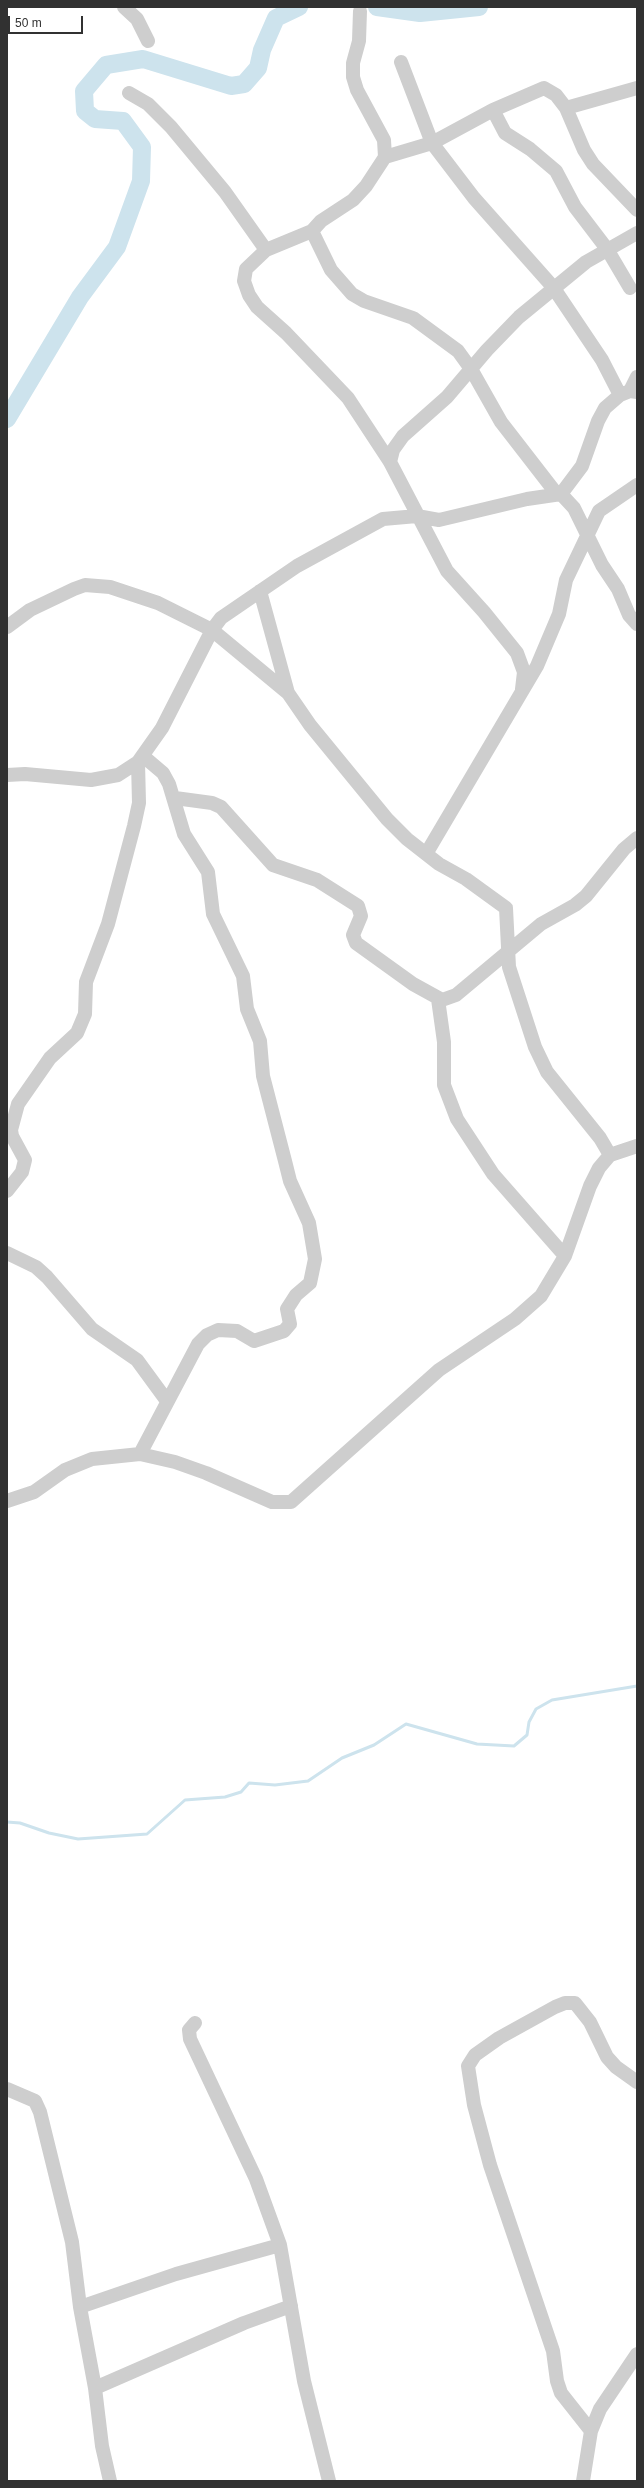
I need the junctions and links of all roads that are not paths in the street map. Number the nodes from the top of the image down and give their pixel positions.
1 (124, 7) edge
2 (360, 11) dead end
3 (148, 41) dead end
4 (401, 62) dead end
5 (637, 88) edge
6 (129, 92) dead end
7 (566, 108) junction
8 (493, 110) junction
9 (432, 143) junction
10 (385, 157) junction
11 (637, 210) edge
12 (312, 231) junction
13 (637, 233) edge
14 (607, 249) junction
15 (266, 250) junction
16 (553, 287) junction
17 (630, 288) dead end
18 (472, 369) junction
19 (637, 377) edge
20 (629, 393) edge
21 (390, 462) junction
22 (637, 485) edge
23 (558, 494) junction
24 (417, 516) junction
25 (588, 534) junction
26 (260, 591) junction
27 (637, 624) edge
28 (7, 627) edge
29 (212, 630) junction
30 (522, 688) junction
31 (288, 693) junction
32 (141, 759) junction
33 (7, 775) edge
34 (175, 798) junction
35 (637, 838) edge
36 (426, 854) junction
37 (507, 953) junction
38 (438, 999) junction
39 (637, 1146) edge
40 (610, 1155) junction
41 (7, 1191) edge
42 (7, 1253) edge
43 (565, 1256) junction
44 (167, 1401) junction
45 (140, 1454) junction
46 (7, 1501) edge
47 (195, 2023) dead end
48 (637, 2082) edge
49 (7, 2089) edge
50 (280, 2245) junction
51 (290, 2306) junction
52 (80, 2307) junction
53 (637, 2354) edge
54 (95, 2388) junction
55 (592, 2431) junction
56 (110, 2481) edge
57 (329, 2481) edge
58 (583, 2481) edge

1 - 3 street
2 - 10 street
4 - 9 street
5 - 7 street
6 - 15 street
7 - 8 street
7 - 11 street
8 - 9 street
8 - 14 street
9 - 10 street
9 - 16 street
10 - 12 street
12 - 15 street
12 - 18 street
13 - 14 street
14 - 16 street
14 - 17 street
15 - 21 street
16 - 18 street
16 - 20 street
18 - 21 street
18 - 23 street
19 - 20 street
20 - 23 street
21 - 24 street
22 - 25 street
23 - 24 street
23 - 25 street
24 - 26 street
24 - 30 street
25 - 27 street
25 - 30 street
26 - 29 street
26 - 31 street
28 - 29 street
29 - 31 street
29 - 32 street
30 - 36 street
31 - 36 street
32 - 33 street
32 - 34 street
32 - 41 street
34 - 38 street
34 - 44 street
35 - 37 street
36 - 37 street
37 - 38 street
37 - 40 street
38 - 43 street
39 - 40 street
40 - 43 street
42 - 44 street
43 - 45 street
44 - 45 street
45 - 46 street
47 - 50 street
48 - 55 street
49 - 52 street
50 - 51 street
50 - 52 street
51 - 54 street
51 - 57 street
52 - 54 street
53 - 55 street
54 - 56 street
55 - 58 street

